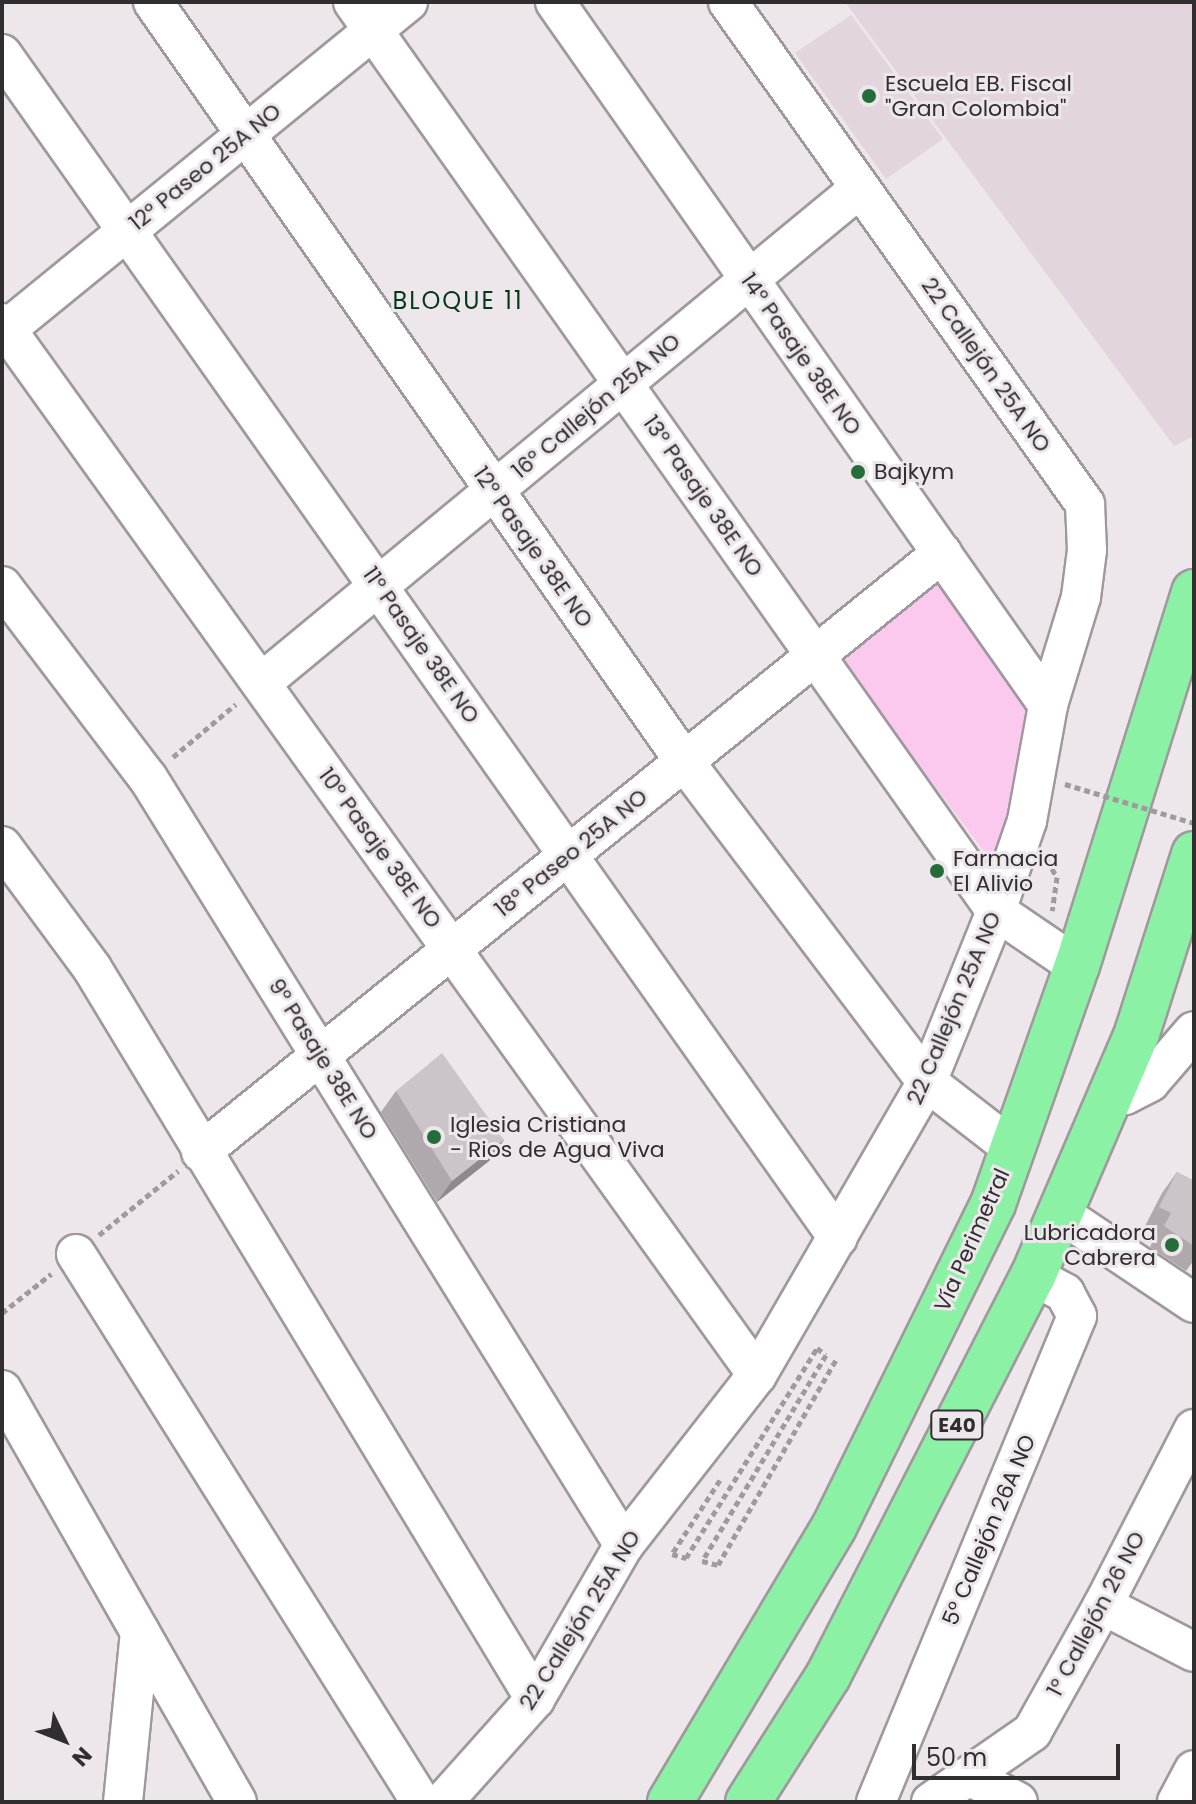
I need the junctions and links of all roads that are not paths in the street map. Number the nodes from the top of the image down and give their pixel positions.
1 (153, 2) edge
2 (408, 2) edge
3 (555, 2) edge
4 (728, 2) edge
5 (363, 16) edge
6 (2, 54) edge
7 (245, 134) junction
8 (860, 188) junction
9 (127, 231) junction
10 (750, 280) junction
11 (4, 328) edge
12 (623, 384) junction
13 (494, 491) junction
14 (942, 553) junction
15 (2, 586) edge
16 (379, 586) junction
17 (1194, 592) edge
18 (815, 655) junction
19 (261, 683) junction
20 (1048, 705) junction
21 (684, 761) junction
22 (2, 846) edge
23 (569, 854) junction
24 (1194, 854) edge
25 (996, 911) junction
26 (452, 949) junction
27 (1077, 966) junction
28 (1193, 1034) edge
29 (321, 1056) junction
30 (927, 1082) junction
31 (1110, 1098) junction
32 (1012, 1148) junction
33 (201, 1152) junction
34 (1060, 1213) junction
35 (838, 1238) junction
36 (76, 1254) dead end
37 (1033, 1276) junction
38 (1194, 1303) edge
39 (757, 1375) junction
40 (2, 1390) edge
41 (1194, 1429) edge
42 (624, 1545) junction
43 (1103, 1605) junction
44 (140, 1632) junction
45 (1194, 1652) edge
46 (535, 1699) junction
47 (1194, 1770) edge
48 (971, 1777) junction
49 (123, 1802) edge
50 (237, 1802) edge
51 (421, 1802) edge
52 (443, 1802) edge
53 (670, 1802) edge
54 (748, 1802) edge
55 (876, 1802) edge
56 (931, 1802) edge
57 (1018, 1802) edge
58 (1177, 1802) edge

1 - 7 street, 12° Pasaje 38E NO
2 - 5 street, 12° Paseo 25A NO
3 - 10 street, 14° Pasaje 38E NO
4 - 8 street, 22 Callejón 25A NO
5 - 7 street, 12° Paseo 25A NO
5 - 12 street, 13° Pasaje 38E NO
6 - 9 street, 11° Pasaje 38E NO
7 - 9 street, 12° Paseo 25A NO
7 - 13 street, 12° Pasaje 38E NO
8 - 10 street, 16° Callejón 25A NO
8 - 20 street, 22 Callejón 25A NO
9 - 11 street, 12° Paseo 25A NO
9 - 16 street, 11° Pasaje 38E NO
10 - 12 street, 16° Callejón 25A NO
10 - 14 street, 14° Pasaje 38E NO
11 - 19 street, 10° Pasaje 38E NO
12 - 13 street, 16° Callejón 25A NO
12 - 18 street, 13° Pasaje 38E NO
13 - 16 street, 16° Callejón 25A NO
13 - 21 street, 12° Pasaje 38E NO
14 - 18 street, 18° Paseo 25A NO
14 - 20 street, 14° Pasaje 38E NO
15 - 29 street, 9° Pasaje 38E NO
16 - 19 street, 16° Callejón 25A NO
16 - 23 street, 11° Pasaje 38E NO
17 - 27 highway, Vía Perimetral
18 - 21 street, 18° Paseo 25A NO
18 - 25 street, 13° Pasaje 38E NO
19 - 26 street, 10° Pasaje 38E NO
20 - 25 street, 22 Callejón 25A NO
21 - 23 street, 18° Paseo 25A NO
21 - 30 street, 12° Pasaje 38E NO
22 - 33 street
23 - 26 street, 18° Paseo 25A NO
23 - 35 street, 11° Pasaje 38E NO
24 - 31 highway, E40
25 - 27 street, 13° Pasaje 38E NO
25 - 30 street, 22 Callejón 25A NO
26 - 29 street, 18° Paseo 25A NO
26 - 39 street, 10° Pasaje 38E NO
27 - 32 highway, Vía Perimetral
28 - 31 street
29 - 33 street, 18° Paseo 25A NO
29 - 42 street, 9° Pasaje 38E NO
30 - 32 street, 12° Pasaje 38E NO
30 - 35 street, 22 Callejón 25A NO
31 - 34 highway, E40
32 - 53 highway, Vía Perimetral
33 - 46 street
34 - 37 highway, E40
34 - 38 street
35 - 39 street, 22 Callejón 25A NO
36 - 51 street
37 - 54 highway, E40
37 - 55 street, 5° Callejón 26A NO
39 - 42 street, 22 Callejón 25A NO
40 - 44 street
41 - 43 street, 1° Callejón 26 NO
42 - 46 street, 22 Callejón 25A NO
43 - 45 street
43 - 48 street, 1° Callejón 26 NO
44 - 49 street
44 - 50 street
46 - 52 street, 22 Callejón 25A NO
47 - 58 street
48 - 56 street, 1° Callejón 26 NO
48 - 57 street

